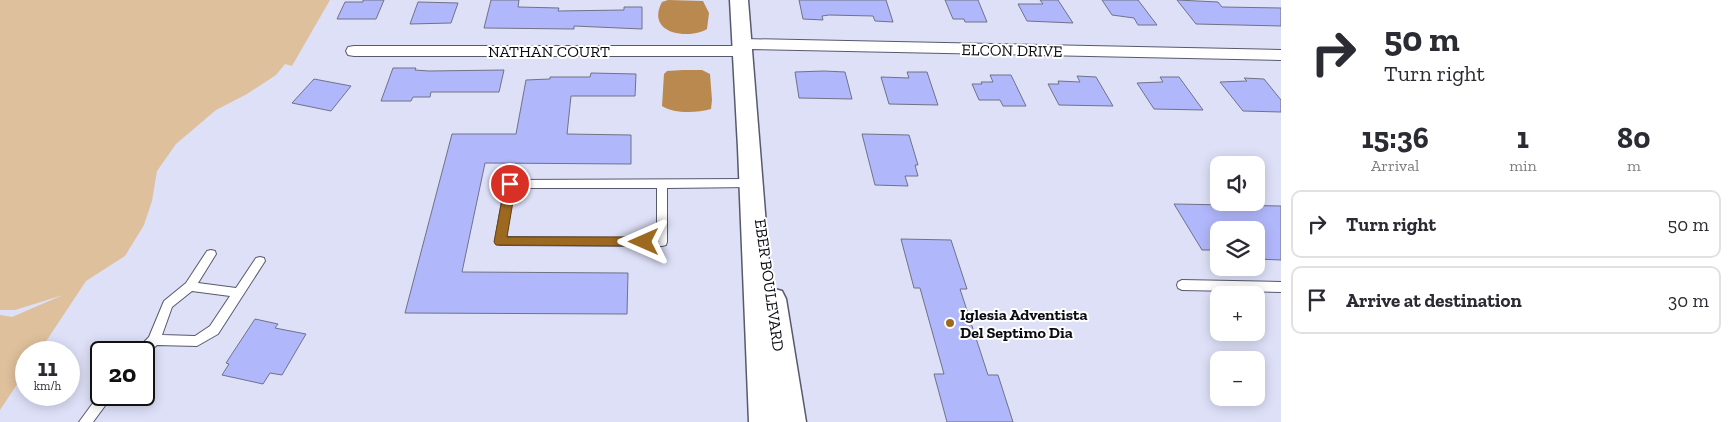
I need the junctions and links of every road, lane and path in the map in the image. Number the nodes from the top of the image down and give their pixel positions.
1 (739, 0) edge
2 (744, 48) junction
3 (354, 50) dead end
4 (1281, 55) edge
5 (750, 148) junction
6 (752, 183) junction
7 (662, 184) junction
8 (211, 254) dead end
9 (260, 261) dead end
10 (1182, 285) dead end
11 (190, 286) junction
12 (1281, 287) edge
13 (238, 293) junction
14 (154, 340) joint
15 (98, 406) edge
16 (86, 422) edge
17 (765, 422) edge
18 (790, 422) edge

1 - 2 street, EBER BOULEVARD
2 - 3 street, NATHAN COURT
2 - 4 street, ELCON DRIVE
2 - 5 street, EBER BOULEVARD
5 - 6 street, EBER BOULEVARD
5 - 18 street, EBER BOULEVARD
6 - 7 lane
6 - 17 street, EBER BOULEVARD
7 - 7 lane
8 - 11 lane
9 - 13 lane
10 - 12 lane
11 - 13 lane
11 - 14 lane
13 - 14 lane
15 - 16 lane

